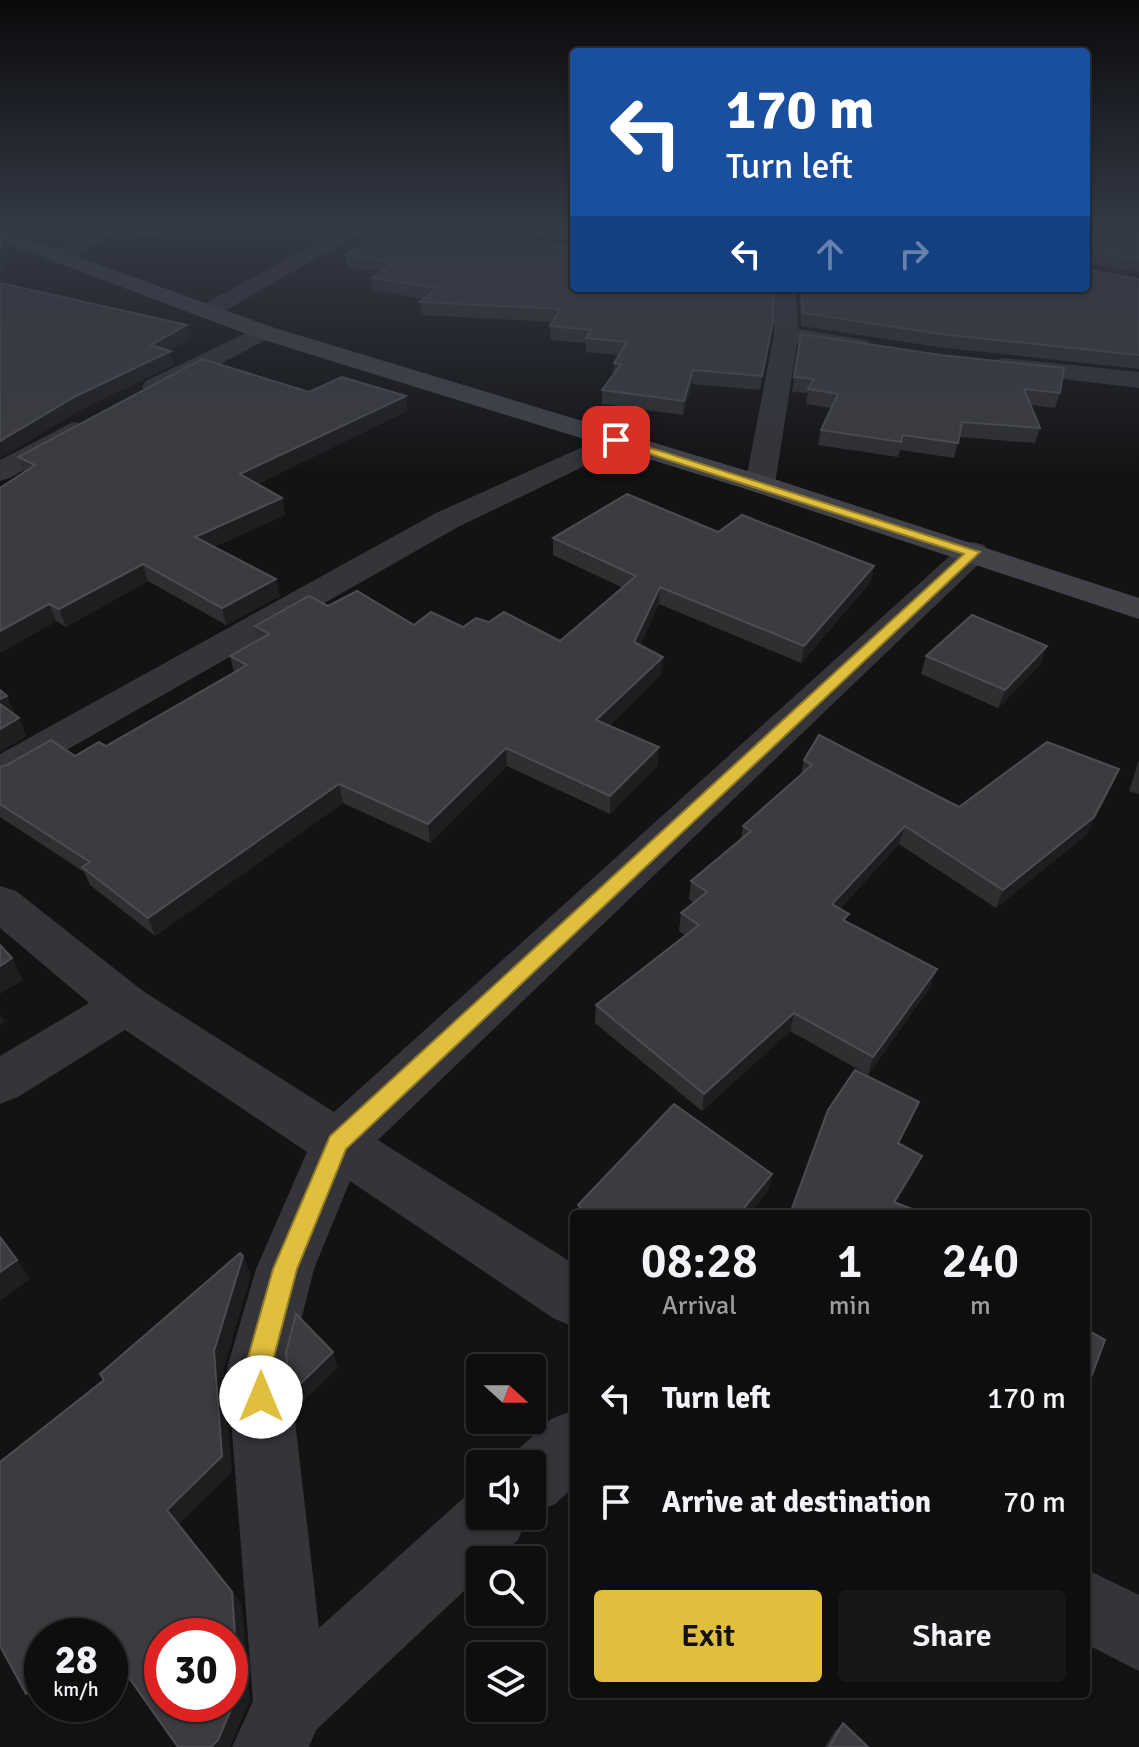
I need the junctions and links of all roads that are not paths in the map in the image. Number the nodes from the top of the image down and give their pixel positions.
1 (208, 311) edge
2 (785, 311) edge
3 (263, 332) junction
4 (786, 335) junction
5 (877, 349) edge
6 (983, 363) edge
7 (1139, 380) edge
8 (135, 397) edge
9 (92, 419) edge
10 (616, 440) junction
11 (0, 472) edge
12 (760, 484) junction
13 (973, 552) junction
14 (1139, 609) edge
15 (0, 771) edge
16 (0, 903) edge
17 (126, 1005) junction
18 (0, 1082) edge
19 (338, 1143) junction
20 (570, 1295) edge
21 (570, 1446) edge
22 (546, 1468) edge
23 (480, 1530) edge
24 (1090, 1606) edge
25 (1139, 1635) edge
26 (280, 1726) edge

1 - 3 street
2 - 4 street
3 - 8 street
3 - 10 street
4 - 5 street
4 - 12 street
6 - 7 street
9 - 11 street
10 - 12 street
10 - 15 street
12 - 13 street
13 - 14 street
13 - 19 street
16 - 17 street
17 - 18 street
17 - 19 street
19 - 20 street
19 - 26 street
21 - 22 street
23 - 26 street
24 - 25 street

